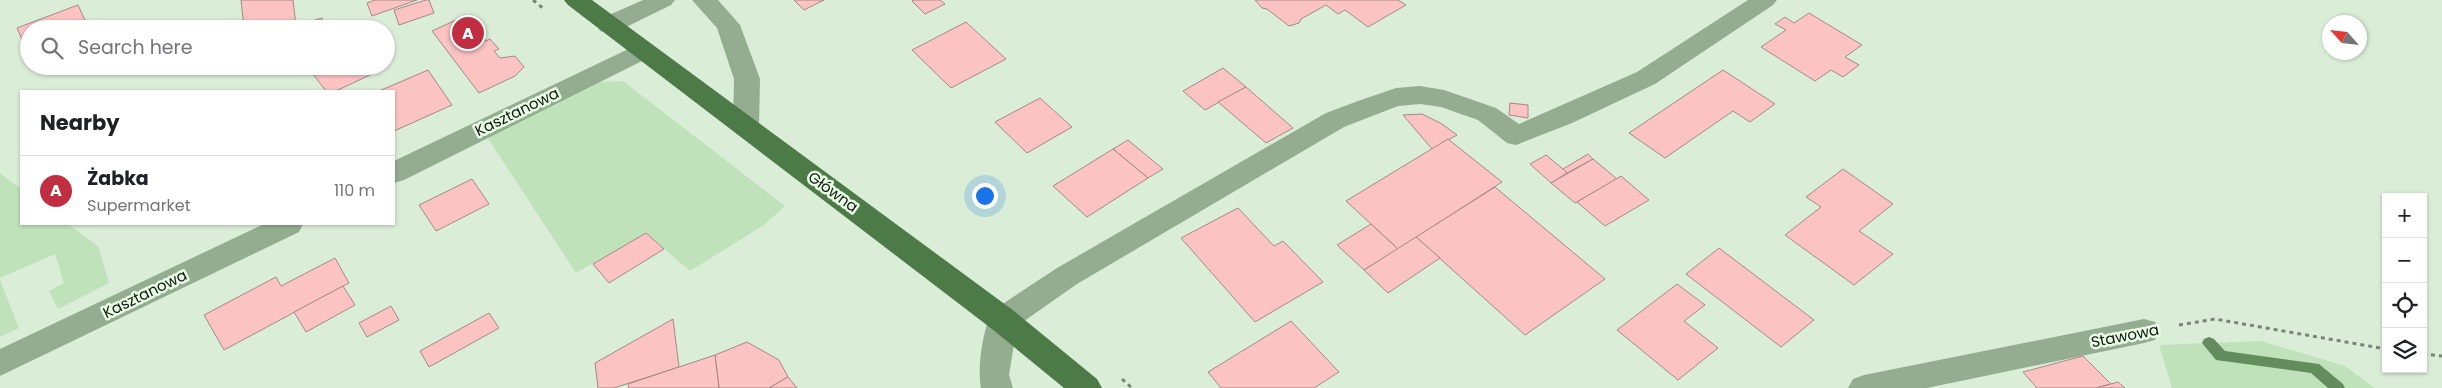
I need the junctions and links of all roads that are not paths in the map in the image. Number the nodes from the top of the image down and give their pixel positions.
1 (576, 0) edge
2 (662, 0) edge
3 (704, 0) edge
4 (1766, 0) edge
5 (609, 25) junction
6 (641, 50) junction
7 (746, 127) junction
8 (395, 173) edge
9 (287, 225) edge
10 (1003, 320) junction
11 (2144, 331) road end
12 (0, 363) edge
13 (997, 388) edge
14 (1086, 388) edge
15 (1864, 388) edge

1 - 5 main road, Główna
2 - 5 street
3 - 7 street
4 - 10 street
5 - 6 main road, Główna
6 - 7 main road, Główna
6 - 8 street, Kasztanowa
7 - 10 main road, Główna
9 - 12 street, Kasztanowa
10 - 13 street
10 - 14 main road, Główna
11 - 15 street, Stawowa

